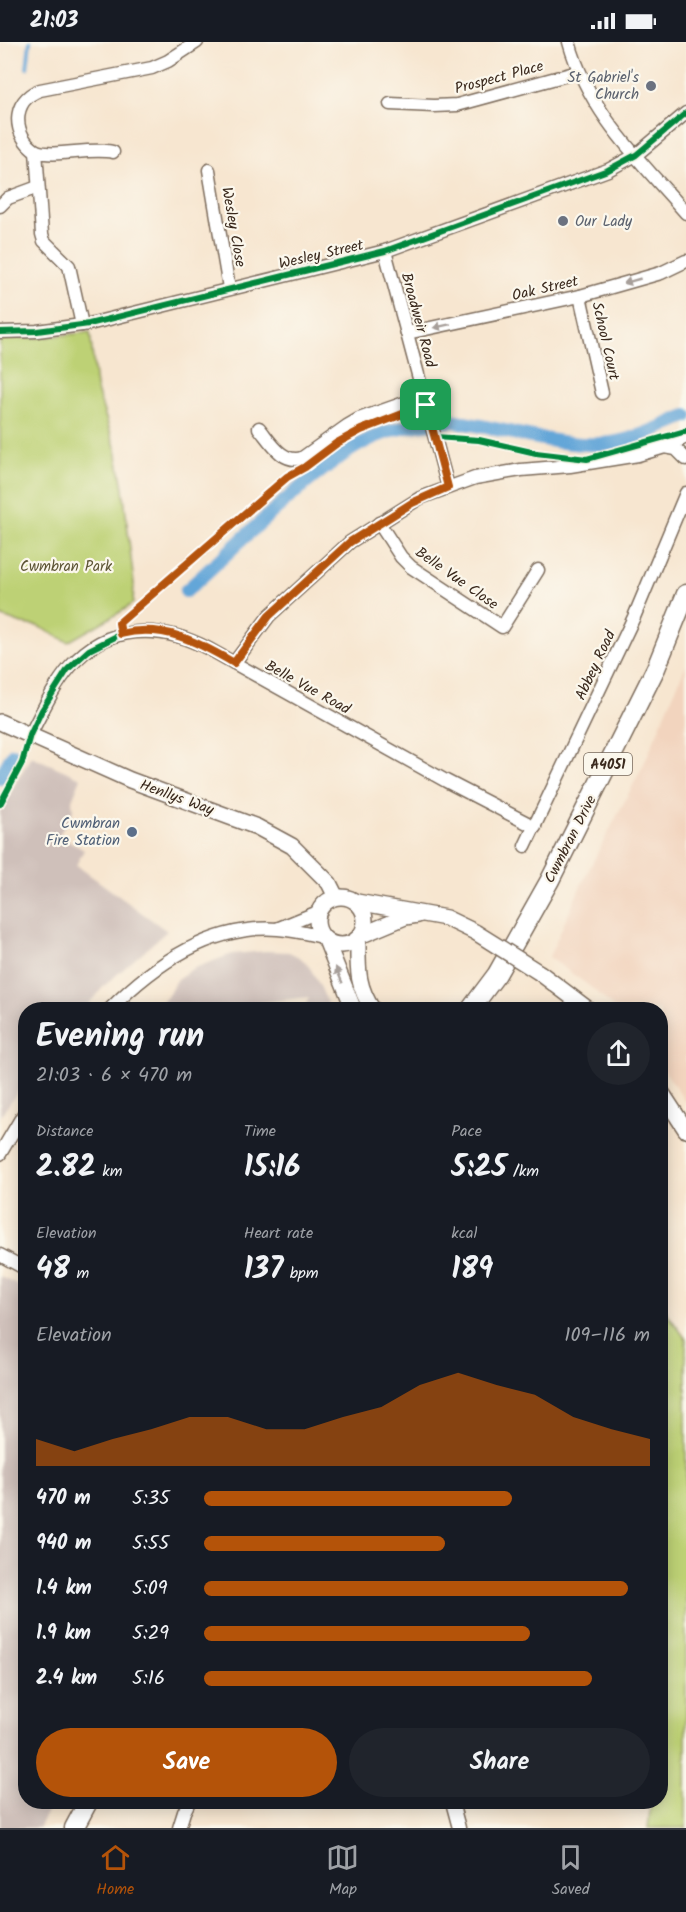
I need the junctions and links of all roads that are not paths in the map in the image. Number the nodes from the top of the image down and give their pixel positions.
1 (197, 42) edge
2 (569, 42) edge
3 (578, 72) junction
4 (390, 104) dead end
5 (686, 113) edge
6 (36, 151) junction
7 (113, 152) dead end
8 (636, 155) junction
9 (209, 170) dead end
10 (38, 187) junction
11 (0, 206) edge
12 (686, 213) edge
13 (385, 251) junction
14 (686, 261) edge
15 (229, 288) junction
16 (580, 296) junction
17 (82, 325) junction
18 (0, 332) edge
19 (407, 333) junction
20 (602, 393) dead end
21 (424, 396) junction
22 (259, 428) dead end
23 (686, 437) edge
24 (665, 447) junction
25 (686, 459) edge
26 (448, 487) junction
27 (686, 493) edge
28 (379, 523) junction
29 (538, 570) dead end
30 (686, 594) edge
31 (234, 663) junction
32 (0, 722) edge
33 (30, 735) junction
34 (535, 826) junction
35 (525, 846) dead end
36 (336, 897) junction
37 (357, 902) junction
38 (318, 912) junction
39 (424, 914) junction
40 (278, 929) junction
41 (360, 937) junction
42 (325, 939) junction
43 (117, 1002) edge
44 (351, 1002) edge
45 (368, 1002) edge
46 (476, 1002) edge
47 (579, 1002) edge
48 (668, 1103) edge
49 (18, 1124) edge
50 (686, 1131) edge
51 (0, 1154) edge
52 (0, 1255) edge
53 (18, 1265) edge
54 (84, 1809) edge
55 (186, 1809) edge
56 (454, 1809) edge
57 (74, 1828) edge
58 (179, 1828) edge
59 (459, 1828) edge

1 - 6 street
2 - 3 street
3 - 4 street, Prospect Place
3 - 8 street
5 - 8 street, Wesley Street
6 - 7 street
6 - 10 street
8 - 12 street
8 - 13 street, Wesley Street
9 - 15 street, Wesley Close
10 - 11 street
10 - 17 street
13 - 15 street, Wesley Street
13 - 19 street, Broadweir Road
14 -> 16 street, Oak Street
15 - 17 street, Wesley Street
16 -> 19 street, Oak Street
16 - 20 street, School Court
17 - 18 street, Wesley Street
19 - 21 street, Broadweir Road
21 - 22 street
21 - 26 street, Broadweir Road
23 - 24 street
24 - 25 street
24 - 26 street
26 - 28 street
27 - 34 street, Abbey Road
28 - 29 street, Belle Vue Close
28 - 31 street
30 - 46 main road, Cwmbran Drive / A4051
31 - 33 street, Belle Vue Road
31 - 34 street, Belle Vue Road
32 - 33 street, Henllys Way
33 - 36 street, Henllys Way
34 - 35 street, Abbey Road
36 - 37 street
36 - 38 street
37 - 39 street
37 - 41 street
38 - 40 street
38 - 42 street
39 - 41 street
39 - 47 street, bridge
40 - 42 street
40 - 43 street
41 - 42 street
41 - 45 street
44 -> 42 street
48 - 50 street
49 - 51 street
52 - 53 street
54 - 57 main road
55 - 58 street
56 - 59 street

